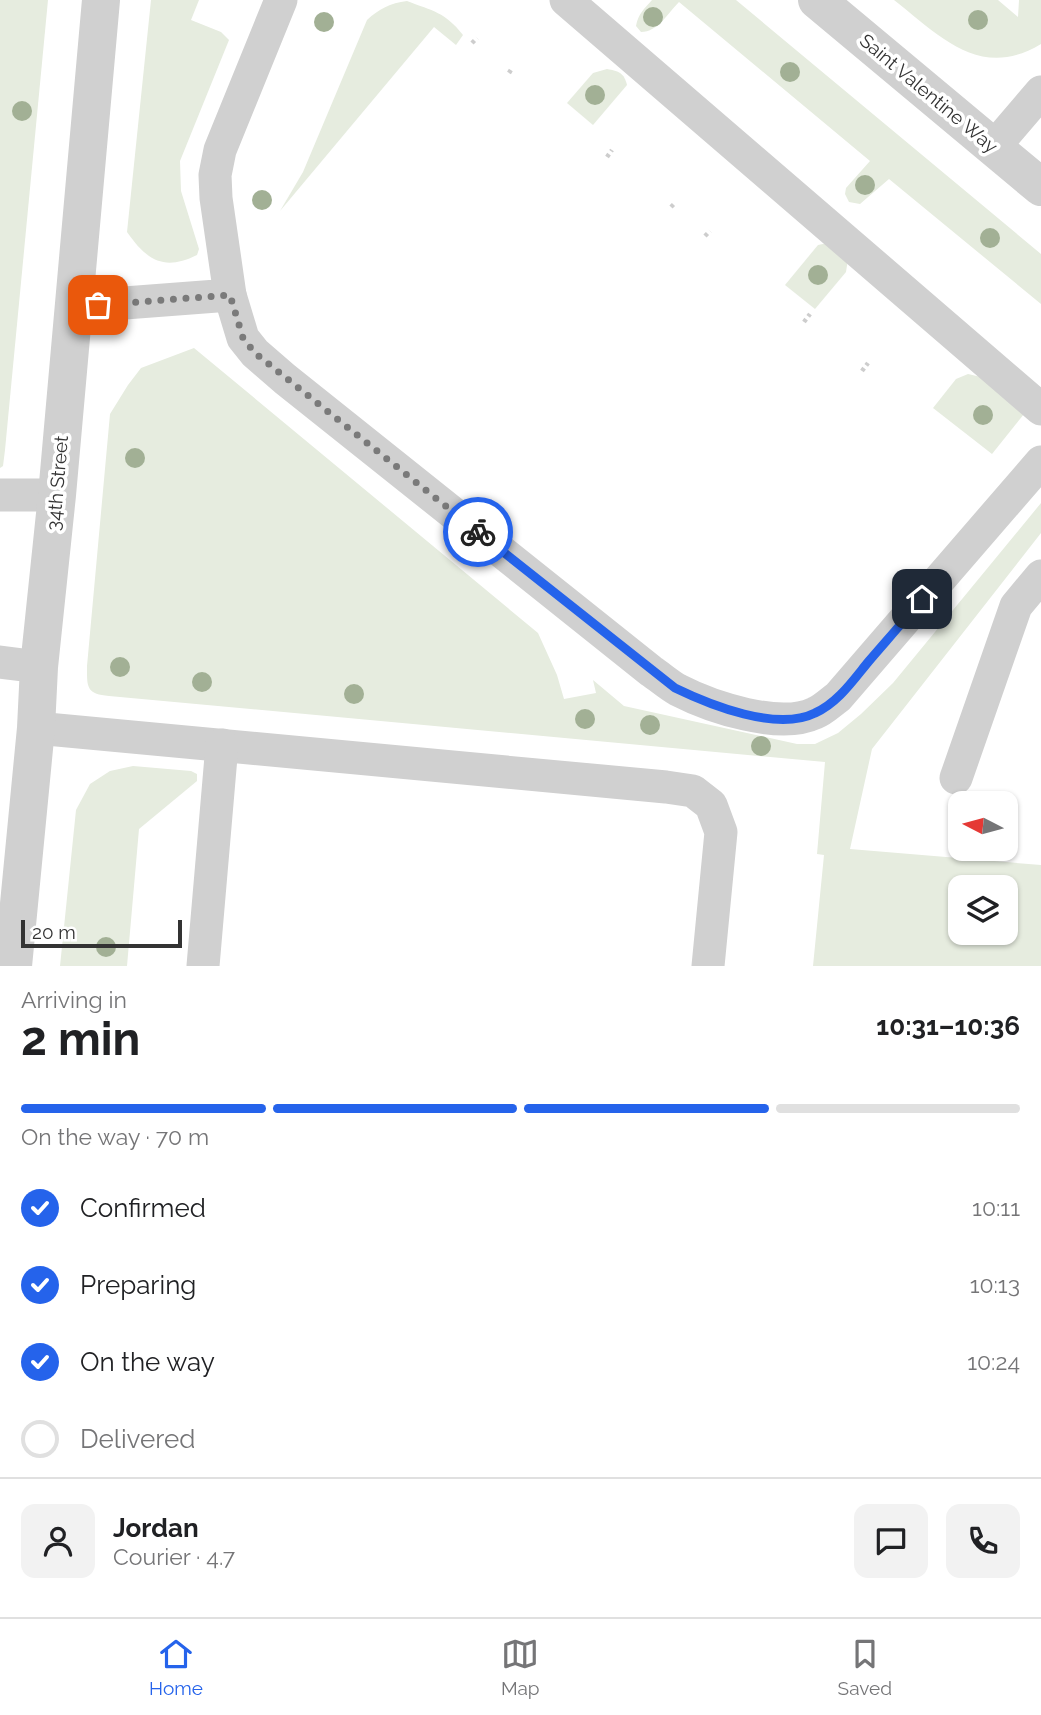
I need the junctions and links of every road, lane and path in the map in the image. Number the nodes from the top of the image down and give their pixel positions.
1 (101, 0) edge
2 (281, 0) edge
3 (566, 0) edge
4 (817, 0) edge
5 (1041, 92) edge
6 (994, 147) junction
7 (611, 150) dead end
8 (607, 157) dead end
9 (1041, 187) edge
10 (710, 231) dead end
11 (705, 236) dead end
12 (230, 295) junction
13 (72, 307) junction
14 (810, 314) dead end
15 (804, 322) dead end
16 (868, 363) dead end
17 (862, 372) dead end
18 (1041, 408) edge
19 (1041, 462) edge
20 (0, 495) edge
21 (57, 495) junction
22 (1041, 576) edge
23 (0, 662) edge
24 (38, 667) junction
25 (36, 729) junction
26 (222, 745) junction
27 (956, 778) dead end
28 (13, 966) edge
29 (203, 966) edge
30 (708, 966) edge

1 - 13 street, 34th Street
2 - 12 lane
3 - 18 lane
4 - 6 street, Saint Valentine Way
5 - 6 lane
6 - 9 street, Saint Valentine Way
7 - 8 path
10 - 11 path
12 - 13 lane
12 - 19 lane
13 - 21 street, 34th Street
14 - 15 path
16 - 17 path
20 - 21 lane
21 - 24 street, 34th Street
22 - 27 lane
23 - 24 lane
24 - 25 street, 34th Street
25 - 26 lane
25 - 28 street, 34th Street
26 - 29 lane
26 - 30 lane

